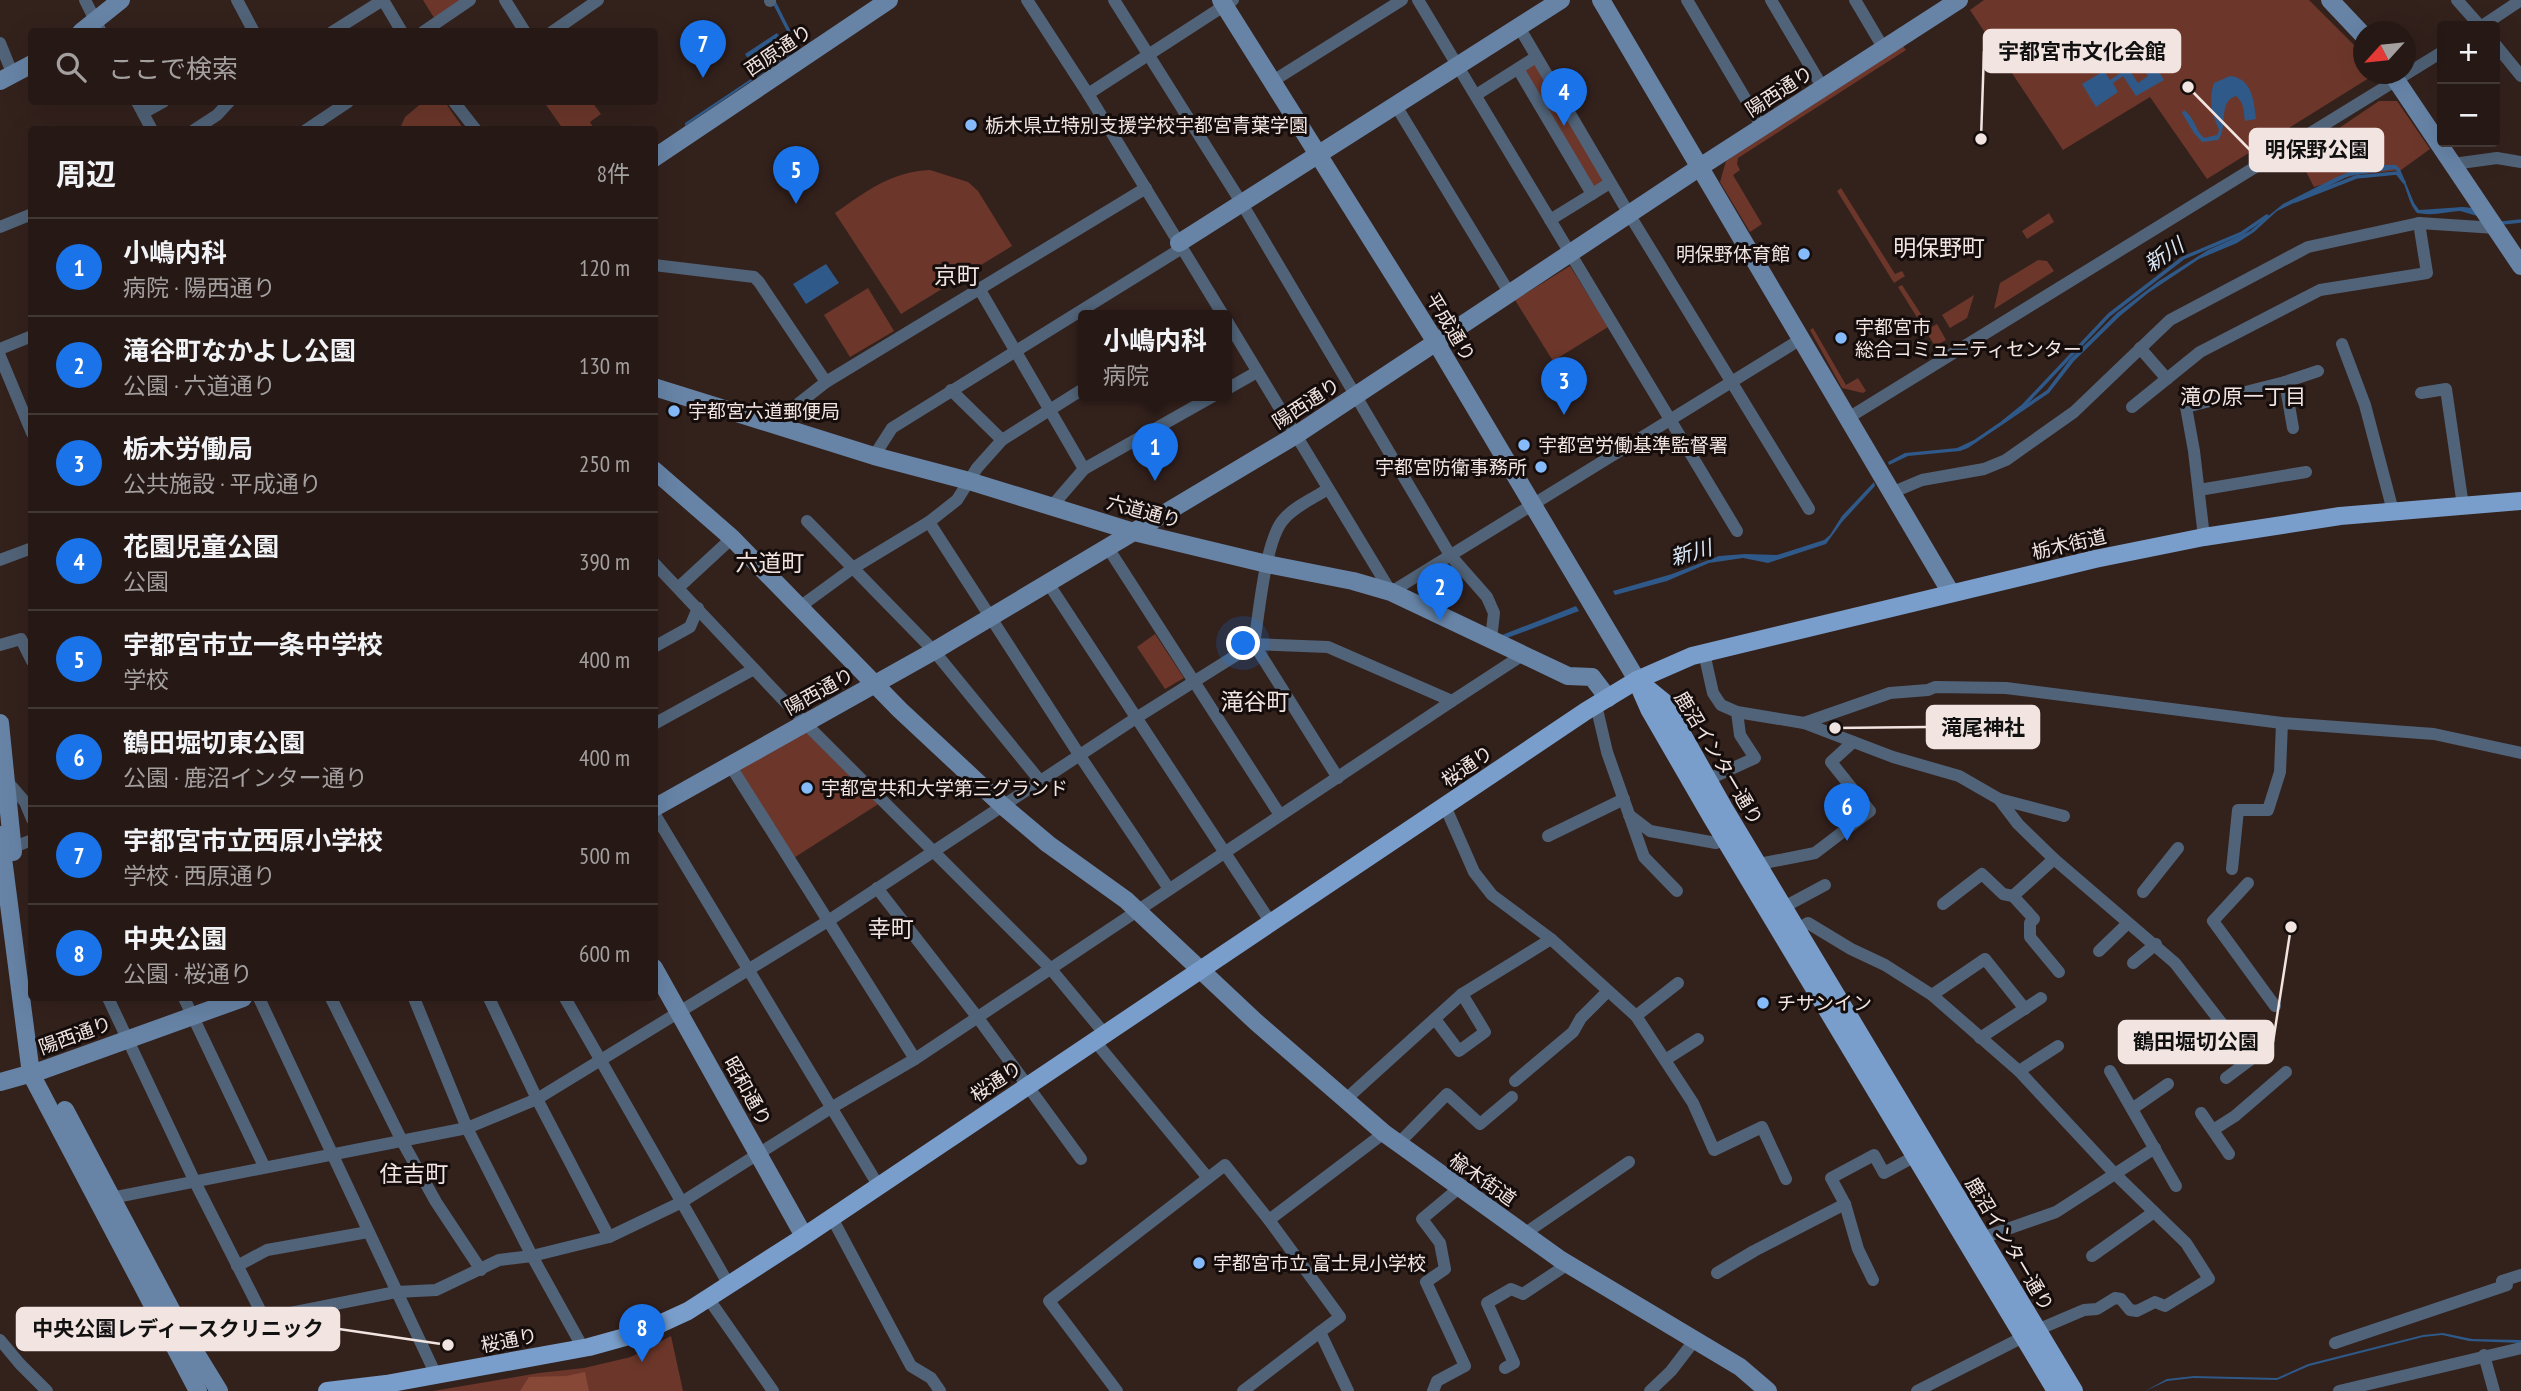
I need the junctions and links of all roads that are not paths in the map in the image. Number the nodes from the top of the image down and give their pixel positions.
1 (85, 0) edge
2 (121, 0) edge
3 (237, 0) edge
4 (383, 0) edge
5 (470, 0) edge
6 (505, 0) edge
7 (598, 0) edge
8 (889, 0) edge
9 (1027, 0) edge
10 (1114, 0) edge
11 (1402, 0) edge
12 (1418, 0) edge
13 (1561, 0) edge
14 (1601, 0) edge
15 (1687, 0) edge
16 (1771, 0) edge
17 (1855, 0) edge
18 (1959, 0) edge
19 (2330, 0) edge
20 (2457, 0) edge
21 (2521, 0) edge
22 (1226, 2) edge
23 (1938, 6) edge
24 (2476, 21) edge
25 (2489, 21) edge
26 (2353, 24) edge
27 (1519, 27) junction
28 (93, 28) edge
29 (252, 28) edge
30 (338, 28) edge
31 (400, 28) edge
32 (429, 28) edge
33 (522, 28) edge
34 (558, 28) edge
35 (0, 43) edge
36 (1884, 50) junction
37 (2500, 50) edge
38 (1149, 55) junction
39 (2437, 55) edge
40 (1536, 57) junction
41 (1458, 65) junction
42 (28, 66) edge
43 (2416, 66) edge
44 (1518, 69) junction
45 (2521, 76) edge
46 (6, 78) edge
47 (1273, 82) junction
48 (2384, 84) edge
49 (2400, 84) edge
50 (1823, 88) junction
51 (1088, 94) junction
52 (1476, 95) junction
53 (1395, 104) junction
54 (226, 105) edge
55 (344, 105) edge
56 (457, 105) edge
57 (140, 107) edge
58 (150, 126) edge
59 (200, 126) edge
60 (312, 126) edge
61 (473, 126) edge
62 (1762, 127) junction
63 (1319, 153) junction
64 (658, 155) edge
65 (2521, 162) edge
66 (2453, 164) junction
67 (1700, 167) junction
68 (1610, 183) junction
69 (1146, 188) junction
70 (1592, 194) junction
71 (1241, 202) junction
72 (1629, 214) junction
73 (28, 216) edge
74 (1550, 220) junction
75 (2420, 223) junction
76 (0, 226) edge
77 (2496, 228) junction
78 (1181, 245) junction
79 (1570, 253) junction
80 (2520, 262) edge
81 (658, 265) edge
82 (980, 290) junction
83 (1510, 294) junction
84 (1079, 310) edge
85 (1217, 310) edge
86 (1078, 311) edge
87 (1232, 333) edge
88 (28, 338) edge
89 (1801, 339) junction
90 (1437, 344) junction
91 (2342, 344) dead end
92 (2140, 348) junction
93 (0, 349) edge
94 (1015, 351) junction
95 (0, 356) edge
96 (2318, 371) dead end
97 (1257, 372) junction
98 (2167, 379) junction
99 (826, 382) junction
100 (2285, 382) junction
101 (1732, 383) junction
102 (1232, 386) edge
103 (658, 388) edge
104 (951, 390) junction
105 (1078, 392) edge
106 (2421, 393) dead end
107 (1356, 396) junction
108 (1204, 401) edge
109 (2132, 407) dead end
110 (1048, 410) junction
111 (1848, 418) junction
112 (1671, 419) junction
113 (28, 423) edge
114 (779, 425) junction
115 (2293, 428) dead end
116 (1296, 435) junction
117 (1002, 440) junction
118 (874, 456) junction
119 (1084, 469) junction
120 (2306, 472) dead end
121 (658, 473) edge
122 (969, 481) junction
123 (1328, 489) junction
124 (2199, 490) junction
125 (1891, 493) junction
126 (2521, 501) edge
127 (1533, 504) junction
128 (1052, 506) junction
129 (2463, 506) junction
130 (1809, 509) dead end
131 (2393, 511) junction
132 (807, 521) dead end
133 (929, 522) junction
134 (1737, 531) dead end
135 (1134, 532) junction
136 (2204, 537) junction
137 (732, 538) junction
138 (1108, 548) junction
139 (28, 550) edge
140 (1450, 555) junction
141 (0, 560) edge
142 (1267, 564) junction
143 (853, 568) junction
144 (658, 571) edge
145 (1048, 583) junction
146 (679, 587) junction
147 (1391, 592) junction
148 (1951, 593) junction
149 (801, 606) junction
150 (698, 608) junction
151 (991, 617) junction
152 (1494, 642) junction
153 (1254, 644) junction
154 (0, 645) edge
155 (658, 645) edge
156 (934, 651) junction
157 (28, 653) edge
158 (1704, 653) junction
159 (1521, 656) junction
160 (754, 669) junction
161 (1637, 680) junction
162 (1193, 682) junction
163 (875, 684) junction
164 (1452, 701) junction
165 (1602, 701) junction
166 (1737, 712) junction
167 (1136, 718) junction
168 (658, 722) edge
169 (0, 723) edge
170 (805, 723) junction
171 (1804, 723) junction
172 (2282, 723) junction
173 (1853, 742) junction
174 (2521, 753) edge
175 (1080, 756) junction
176 (730, 765) junction
177 (1338, 778) junction
178 (6, 779) junction
179 (1709, 779) junction
180 (1041, 782) junction
181 (1623, 799) junction
182 (1999, 799) junction
183 (1003, 806) junction
184 (1445, 806) junction
185 (28, 809) edge
186 (658, 809) edge
187 (1280, 815) junction
188 (1629, 815) junction
189 (2064, 816) dead end
190 (658, 818) edge
191 (1548, 836) dead end
192 (28, 840) edge
193 (1716, 843) dead end
194 (4, 846) edge
195 (2178, 848) dead end
196 (934, 851) junction
197 (1225, 853) junction
198 (2054, 859) junction
199 (1759, 864) junction
200 (2232, 869) dead end
201 (2248, 883) dead end
202 (1825, 886) dead end
203 (877, 888) junction
204 (1170, 889) junction
205 (1677, 891) dead end
206 (2143, 892) dead end
207 (2013, 896) junction
208 (1943, 904) dead end
209 (1784, 907) junction
210 (1137, 911) junction
211 (828, 921) junction
212 (1271, 923) junction
213 (2129, 923) junction
214 (1798, 929) junction
215 (1551, 939) junction
216 (2155, 944) junction
217 (2099, 951) dead end
218 (2133, 963) dead end
219 (28, 966) edge
220 (748, 968) junction
221 (1050, 968) junction
222 (1199, 970) junction
223 (2059, 972) dead end
224 (658, 977) edge
225 (1678, 983) dead end
226 (1608, 990) junction
227 (658, 991) edge
228 (1462, 993) junction
229 (1932, 995) junction
230 (2041, 998) dead end
231 (33, 1001) edge
232 (109, 1001) edge
233 (185, 1001) edge
234 (235, 1001) edge
235 (260, 1001) edge
236 (332, 1001) edge
237 (415, 1001) edge
238 (490, 1001) edge
239 (567, 1001) edge
240 (2275, 1006) dead end
241 (2025, 1009) junction
242 (676, 1015) junction
243 (1636, 1016) junction
244 (191, 1017) junction
245 (978, 1018) junction
246 (1435, 1019) junction
247 (1099, 1037) junction
248 (1980, 1038) junction
249 (127, 1039) junction
250 (1698, 1039) dead end
251 (2058, 1046) dead end
252 (915, 1059) junction
253 (1665, 1060) junction
254 (600, 1062) junction
255 (2019, 1070) junction
256 (2109, 1071) dead end
257 (37, 1072) junction
258 (2286, 1072) dead end
259 (2226, 1078) dead end
260 (1515, 1081) dead end
261 (0, 1082) edge
262 (2168, 1084) dead end
263 (1028, 1085) junction
264 (1512, 1097) dead end
265 (537, 1099) junction
266 (1345, 1100) junction
267 (831, 1108) junction
268 (2132, 1109) junction
269 (2201, 1113) dead end
270 (467, 1128) junction
271 (2213, 1130) junction
272 (1391, 1139) junction
273 (402, 1141) junction
274 (2155, 1148) junction
275 (1921, 1152) junction
276 (332, 1154) junction
277 (2229, 1154) dead end
278 (755, 1156) junction
279 (1081, 1159) dead end
280 (1629, 1162) dead end
281 (264, 1166) junction
282 (2114, 1173) junction
283 (1208, 1178) junction
284 (1786, 1178) dead end
285 (195, 1182) junction
286 (878, 1185) junction
287 (2176, 1186) dead end
288 (1459, 1188) junction
289 (106, 1200) junction
290 (682, 1202) junction
291 (1845, 1204) junction
292 (2154, 1212) junction
293 (831, 1216) junction
294 (1269, 1220) junction
295 (368, 1232) junction
296 (1524, 1234) junction
297 (609, 1237) junction
298 (1982, 1238) junction
299 (800, 1239) junction
300 (532, 1256) junction
301 (2092, 1256) dead end
302 (1568, 1264) junction
303 (237, 1266) junction
304 (481, 1270) junction
305 (1717, 1273) dead end
306 (2521, 1275) edge
307 (1873, 1280) dead end
308 (729, 1285) junction
309 (396, 1292) junction
310 (708, 1298) junction
311 (264, 1318) junction
312 (1320, 1332) junction
313 (184, 1334) junction
314 (2031, 1334) junction
315 (0, 1340) edge
316 (1694, 1340) junction
317 (2335, 1343) dead end
318 (583, 1348) junction
319 (2521, 1348) edge
320 (2484, 1355) junction
321 (1505, 1368) dead end
322 (436, 1375) junction
323 (2396, 1377) junction
324 (47, 1391) edge
325 (198, 1391) edge
326 (219, 1391) edge
327 (327, 1391) edge
328 (773, 1391) edge
329 (940, 1391) edge
330 (1117, 1391) edge
331 (1243, 1391) edge
332 (1348, 1391) edge
333 (1433, 1391) edge
334 (1650, 1391) edge
335 (1768, 1391) edge
336 (1917, 1391) edge
337 (2056, 1391) edge
338 (2074, 1391) edge
339 (2339, 1391) edge
340 (2400, 1391) edge
341 (2494, 1391) edge

1 - 28 street
2 - 28 street
3 - 29 street
4 - 30 street
4 - 31 street
5 - 32 street
6 - 33 street
7 - 34 street
8 - 64 street, 西原通り
9 - 51 street
10 - 38 street
11 - 47 street
12 - 41 street
13 - 27 street
14 - 67 street
15 - 62 street
16 - 50 street
17 - 36 street
18 - 23 street, 陽西通り
19 - 26 street
20 - 24 street
21 - 25 street
22 - 38 street
22 - 47 street, 平成通り
23 - 36 street, 陽西通り
27 - 40 street
27 - 41 street
35 - 46 street
36 - 50 street, 陽西通り
37 - 45 street
38 - 51 street
38 - 71 street
39 - 43 street
40 - 44 street
40 - 68 street
41 - 52 street
41 - 53 street
42 - 46 street
44 - 52 street
44 - 70 street
47 - 63 street, 平成通り
48 - 111 street
49 - 66 street
50 - 62 street, 陽西通り
51 - 69 street
52 - 74 street
53 - 63 street
53 - 83 street
54 - 59 street
55 - 60 street
56 - 61 street
57 - 58 street
62 - 67 street, 陽西通り
63 - 71 street
63 - 90 street, 平成通り
65 - 66 street
66 - 77 street
67 - 72 street, 陽西通り
67 - 89 street
68 - 70 street
68 - 72 street
69 - 78 street
69 - 82 street
70 - 74 street
71 - 78 street
71 - 107 street
72 - 79 street, 陽西通り
72 - 101 street
73 - 76 street
74 - 79 street
75 - 77 street
75 - 92 street
75 - 98 street
77 - 80 street
78 - 84 street
78 - 85 street
79 - 83 street, 陽西通り
79 - 112 street
81 - 99 street
82 - 94 street
82 - 99 street
83 - 90 street, 陽西通り
86 - 94 street
87 - 97 street
88 - 93 street
89 - 101 street
89 - 111 street
90 - 107 street, 陽西通り
90 - 127 street, 平成通り
91 - 131 street
92 - 98 street
92 - 125 street
94 - 104 street
94 - 110 street
95 - 113 street
96 - 100 street
97 - 102 street
97 - 116 street
98 - 109 street
99 - 114 street
100 - 115 street
100 - 124 street
101 - 112 street
101 - 130 street
103 - 114 street, 六道通り
104 - 117 street
104 - 118 street
105 - 110 street
106 - 129 street
107 - 116 street, 陽西通り
107 - 140 street
108 - 119 street
110 - 117 street
110 - 119 street
111 - 125 street
112 - 127 street
112 - 134 street
114 - 118 street, 六道通り
116 - 123 street
116 - 135 street, 陽西通り
117 - 122 street
118 - 122 street, 六道通り
119 - 128 street
120 - 124 street
121 - 137 street, 楡木街道
122 - 128 street, 六道通り
122 - 133 street
123 - 142 street
123 - 147 street
124 - 136 street
125 - 148 street
126 - 129 main road, 栃木街道
127 - 140 street
127 - 161 street, 平成通り
128 - 135 street, 六道通り
129 - 131 main road, 栃木街道
131 - 136 main road, 栃木街道
132 - 143 street
133 - 143 street
133 - 151 street
135 - 138 street, 陽西通り
135 - 142 street, 六道通り
136 - 148 main road, 栃木街道
137 - 146 street
137 - 149 street, 楡木街道
138 - 145 street, 陽西通り
138 - 162 street
139 - 141 street
140 - 147 street
140 - 152 street
142 - 147 street, 六道通り
142 - 153 street
143 - 149 street
143 - 156 street
144 - 146 street
145 - 151 street, 陽西通り
145 - 167 street
146 - 150 street
147 - 152 street, 六道通り
148 - 158 main road, 栃木街道
149 - 163 street, 楡木街道
150 - 155 street
150 - 160 street
151 - 156 street, 陽西通り
151 - 175 street
152 - 159 street, 六道通り
153 - 162 street
153 - 164 street
153 - 177 street
154 - 157 street
156 - 163 street, 陽西通り
156 - 180 street
158 - 161 main road, 栃木街道
158 - 166 street
159 - 164 street
159 - 165 street, 六道通り
160 - 168 street
160 - 170 street
161 - 165 main road, 桜通り
161 - 179 main road, 鹿沼インター通り
161 - 275 main road, 鹿沼インター通り
162 - 167 street
162 - 187 street
163 - 170 street, 陽西通り
163 - 183 street, 楡木街道
164 - 177 street
165 - 181 street
165 - 184 main road, 桜通り
166 - 171 street
166 - 179 street
167 - 175 street
167 - 197 street
169 - 178 street
170 - 176 street, 陽西通り
170 - 196 street
171 - 172 street
171 - 173 street
172 - 174 street
172 - 200 street
173 - 182 street
173 - 199 street
175 - 180 street
175 - 204 street
176 - 186 street, 陽西通り
176 - 211 street
177 - 187 street
178 - 185 street
178 - 194 street
179 - 199 main road, 鹿沼インター通り
180 - 183 street
181 - 188 street
181 - 191 street
182 - 189 street
182 - 198 street
183 - 196 street
183 - 210 street, 楡木街道
184 - 212 main road, 桜通り
184 - 215 street
187 - 197 street
188 - 193 street
188 - 205 street
190 - 220 street
192 - 194 street
194 - 219 street
194 - 257 street
195 - 206 street
196 - 203 street
196 - 221 street
197 - 204 street
197 - 212 street
198 - 207 street
198 - 213 street
199 - 209 main road, 鹿沼インター通り
201 - 240 street
202 - 209 street
203 - 211 street
203 - 245 street
204 - 210 street
207 - 208 street
207 - 223 street
209 - 214 main road, 鹿沼インター通り
210 - 221 street
210 - 222 street, 楡木街道
211 - 220 street
211 - 252 street
212 - 222 main road, 桜通り
213 - 216 street
213 - 217 street
214 - 229 street
214 - 275 main road, 鹿沼インター通り
215 - 226 street
215 - 228 street
216 - 218 street
216 - 259 street
220 - 242 street
220 - 267 street
221 - 245 street
221 - 247 street
222 - 247 main road, 桜通り
222 - 266 street, 楡木街道
224 - 242 street, 昭和通り
225 - 243 street
226 - 243 street
226 - 260 street
227 - 242 street, 昭和通り
228 - 246 street
228 - 246 street
229 - 241 street
229 - 248 street
230 - 241 street
231 - 257 street
232 - 249 street
233 - 244 street
234 - 244 street, 陽西通り
235 - 276 street
236 - 273 street
237 - 270 street
238 - 265 street
239 - 254 street
241 - 248 street
242 - 254 street
242 - 278 street, 昭和通り
243 - 253 street
244 - 249 street, 陽西通り
244 - 281 street
245 - 252 street
245 - 263 street
246 - 266 street
247 - 263 main road, 桜通り
247 - 283 street
248 - 255 street
249 - 257 street, 陽西通り
249 - 285 street
250 - 253 street
251 - 255 street
252 - 267 street
253 - 284 street
254 - 265 street
254 - 290 street
255 - 282 street
256 - 268 street
257 - 261 street, 陽西通り
257 - 289 street
258 - 271 street
262 - 268 street
263 - 279 street
263 - 286 main road, 桜通り
264 - 272 street
265 - 270 street
265 - 297 street
266 - 272 street, 楡木街道
267 - 278 street
267 - 286 street
268 - 274 street
269 - 271 street
270 - 273 street
270 - 300 street
271 - 277 street
272 - 288 street, 楡木街道
272 - 294 street
273 - 276 street
273 - 304 street
274 - 282 street
274 - 287 street
275 - 291 street
275 - 298 main road, 鹿沼インター通り
275 - 314 main road, 鹿沼インター通り
276 - 281 street
276 - 295 street
278 - 290 street
278 - 299 street, 昭和通り
280 - 296 street
281 - 285 street
282 - 292 street
282 - 298 street
283 - 294 street
283 - 330 street
285 - 289 street
285 - 303 street
286 - 293 main road, 桜通り
288 - 296 street, 楡木街道
288 - 333 street
289 - 313 street
289 - 325 street
290 - 297 street
290 - 308 street
291 - 305 street
291 - 307 street
292 - 301 street
292 - 314 street
293 - 299 main road, 桜通り
293 - 329 street
294 - 312 street
295 - 303 street
295 - 309 street
296 - 302 street, 楡木街道
297 - 300 street
298 - 314 main road, 鹿沼インター通り
299 - 308 main road, 桜通り
300 - 304 street
300 - 318 street
302 - 316 street, 楡木街道
302 - 321 street
303 - 311 street
304 - 309 street
306 - 317 street
308 - 310 main road, 桜通り
309 - 311 street
309 - 322 street
310 - 318 main road, 桜通り
310 - 328 street
311 - 313 street
312 - 331 street
312 - 332 street
313 - 326 street
314 - 336 street
314 - 337 main road, 鹿沼インター通り
314 - 338 main road, 鹿沼インター通り
315 - 324 street
316 - 334 street
316 - 335 street, 楡木街道
318 - 322 main road, 桜通り
319 - 320 street
320 - 323 street
320 - 341 street
322 - 327 main road, 桜通り
323 - 339 street
323 - 340 street

